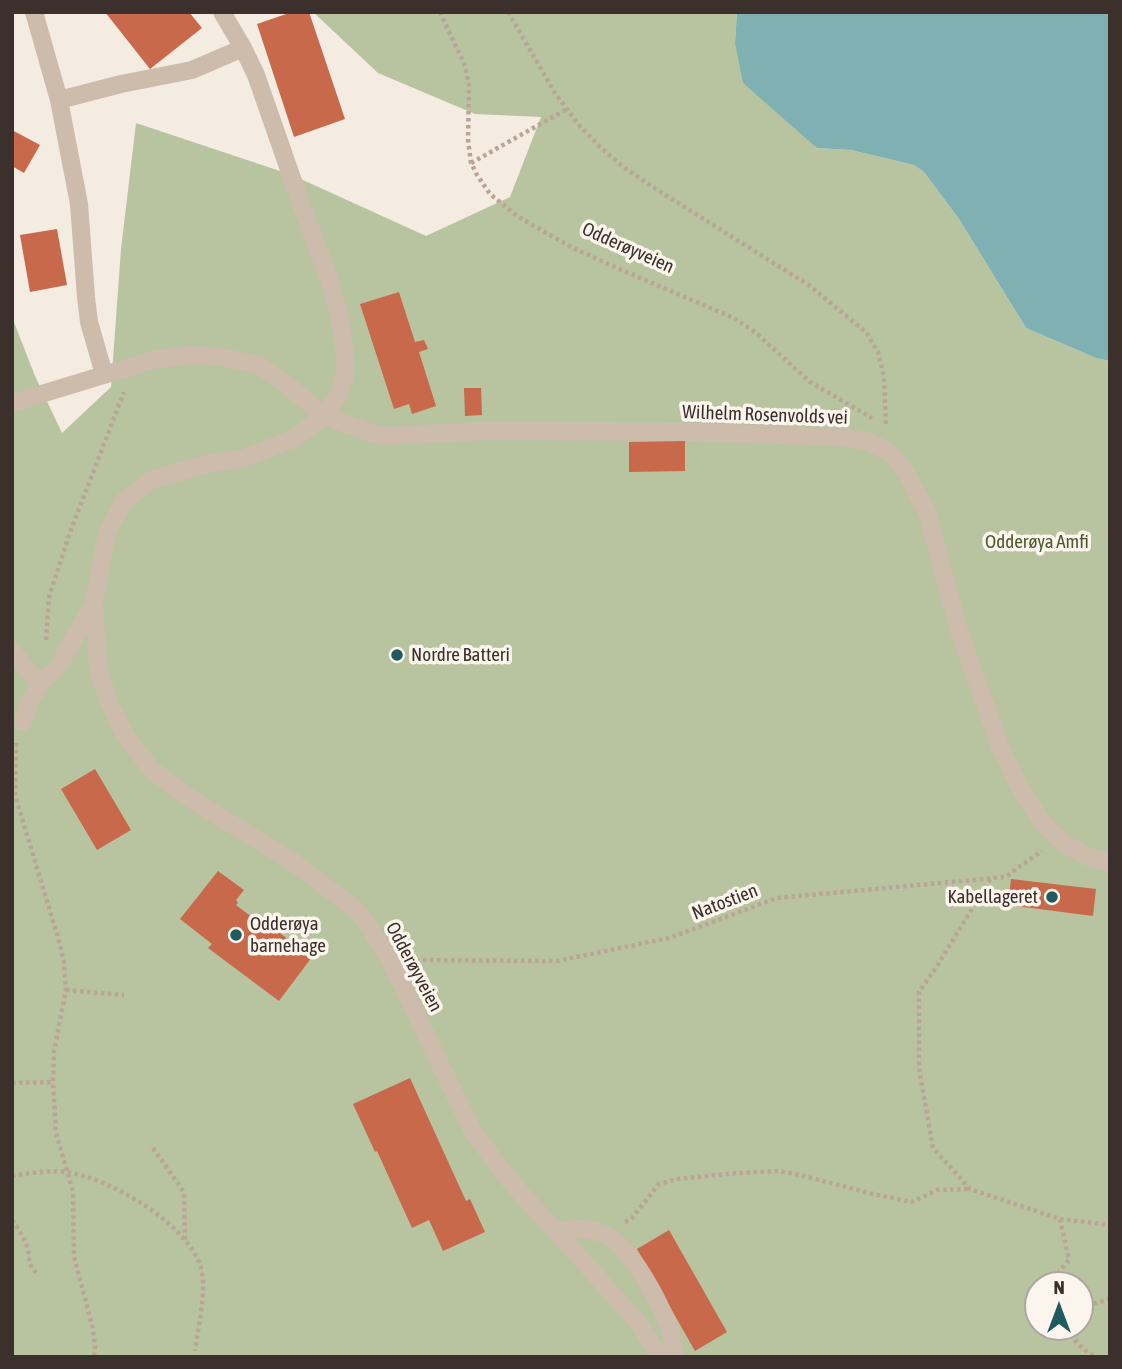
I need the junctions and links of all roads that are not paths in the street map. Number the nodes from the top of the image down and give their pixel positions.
1 (34, 12) edge
2 (222, 12) edge
3 (243, 48) junction
4 (59, 100) junction
5 (104, 374) junction
6 (12, 403) edge
7 (324, 416) junction
8 (94, 603) junction
9 (12, 651) edge
10 (40, 684) junction
11 (23, 722) road end
12 (1110, 863) edge
13 (557, 1232) junction
14 (660, 1357) edge
15 (675, 1357) edge

1 - 4 street
2 - 3 street, Odderøyveien
3 - 4 street
3 - 7 street, Odderøyveien
4 - 5 street
5 - 6 street
5 - 7 street
7 - 8 street, Odderøyveien
7 - 12 street, Wilhelm Rosenvolds vei
8 - 10 street, Odderøyveien
8 - 13 street, Odderøyveien
9 - 10 street
10 - 11 street, Odderøyveien
13 - 14 street, Odderøyveien
13 - 15 street

